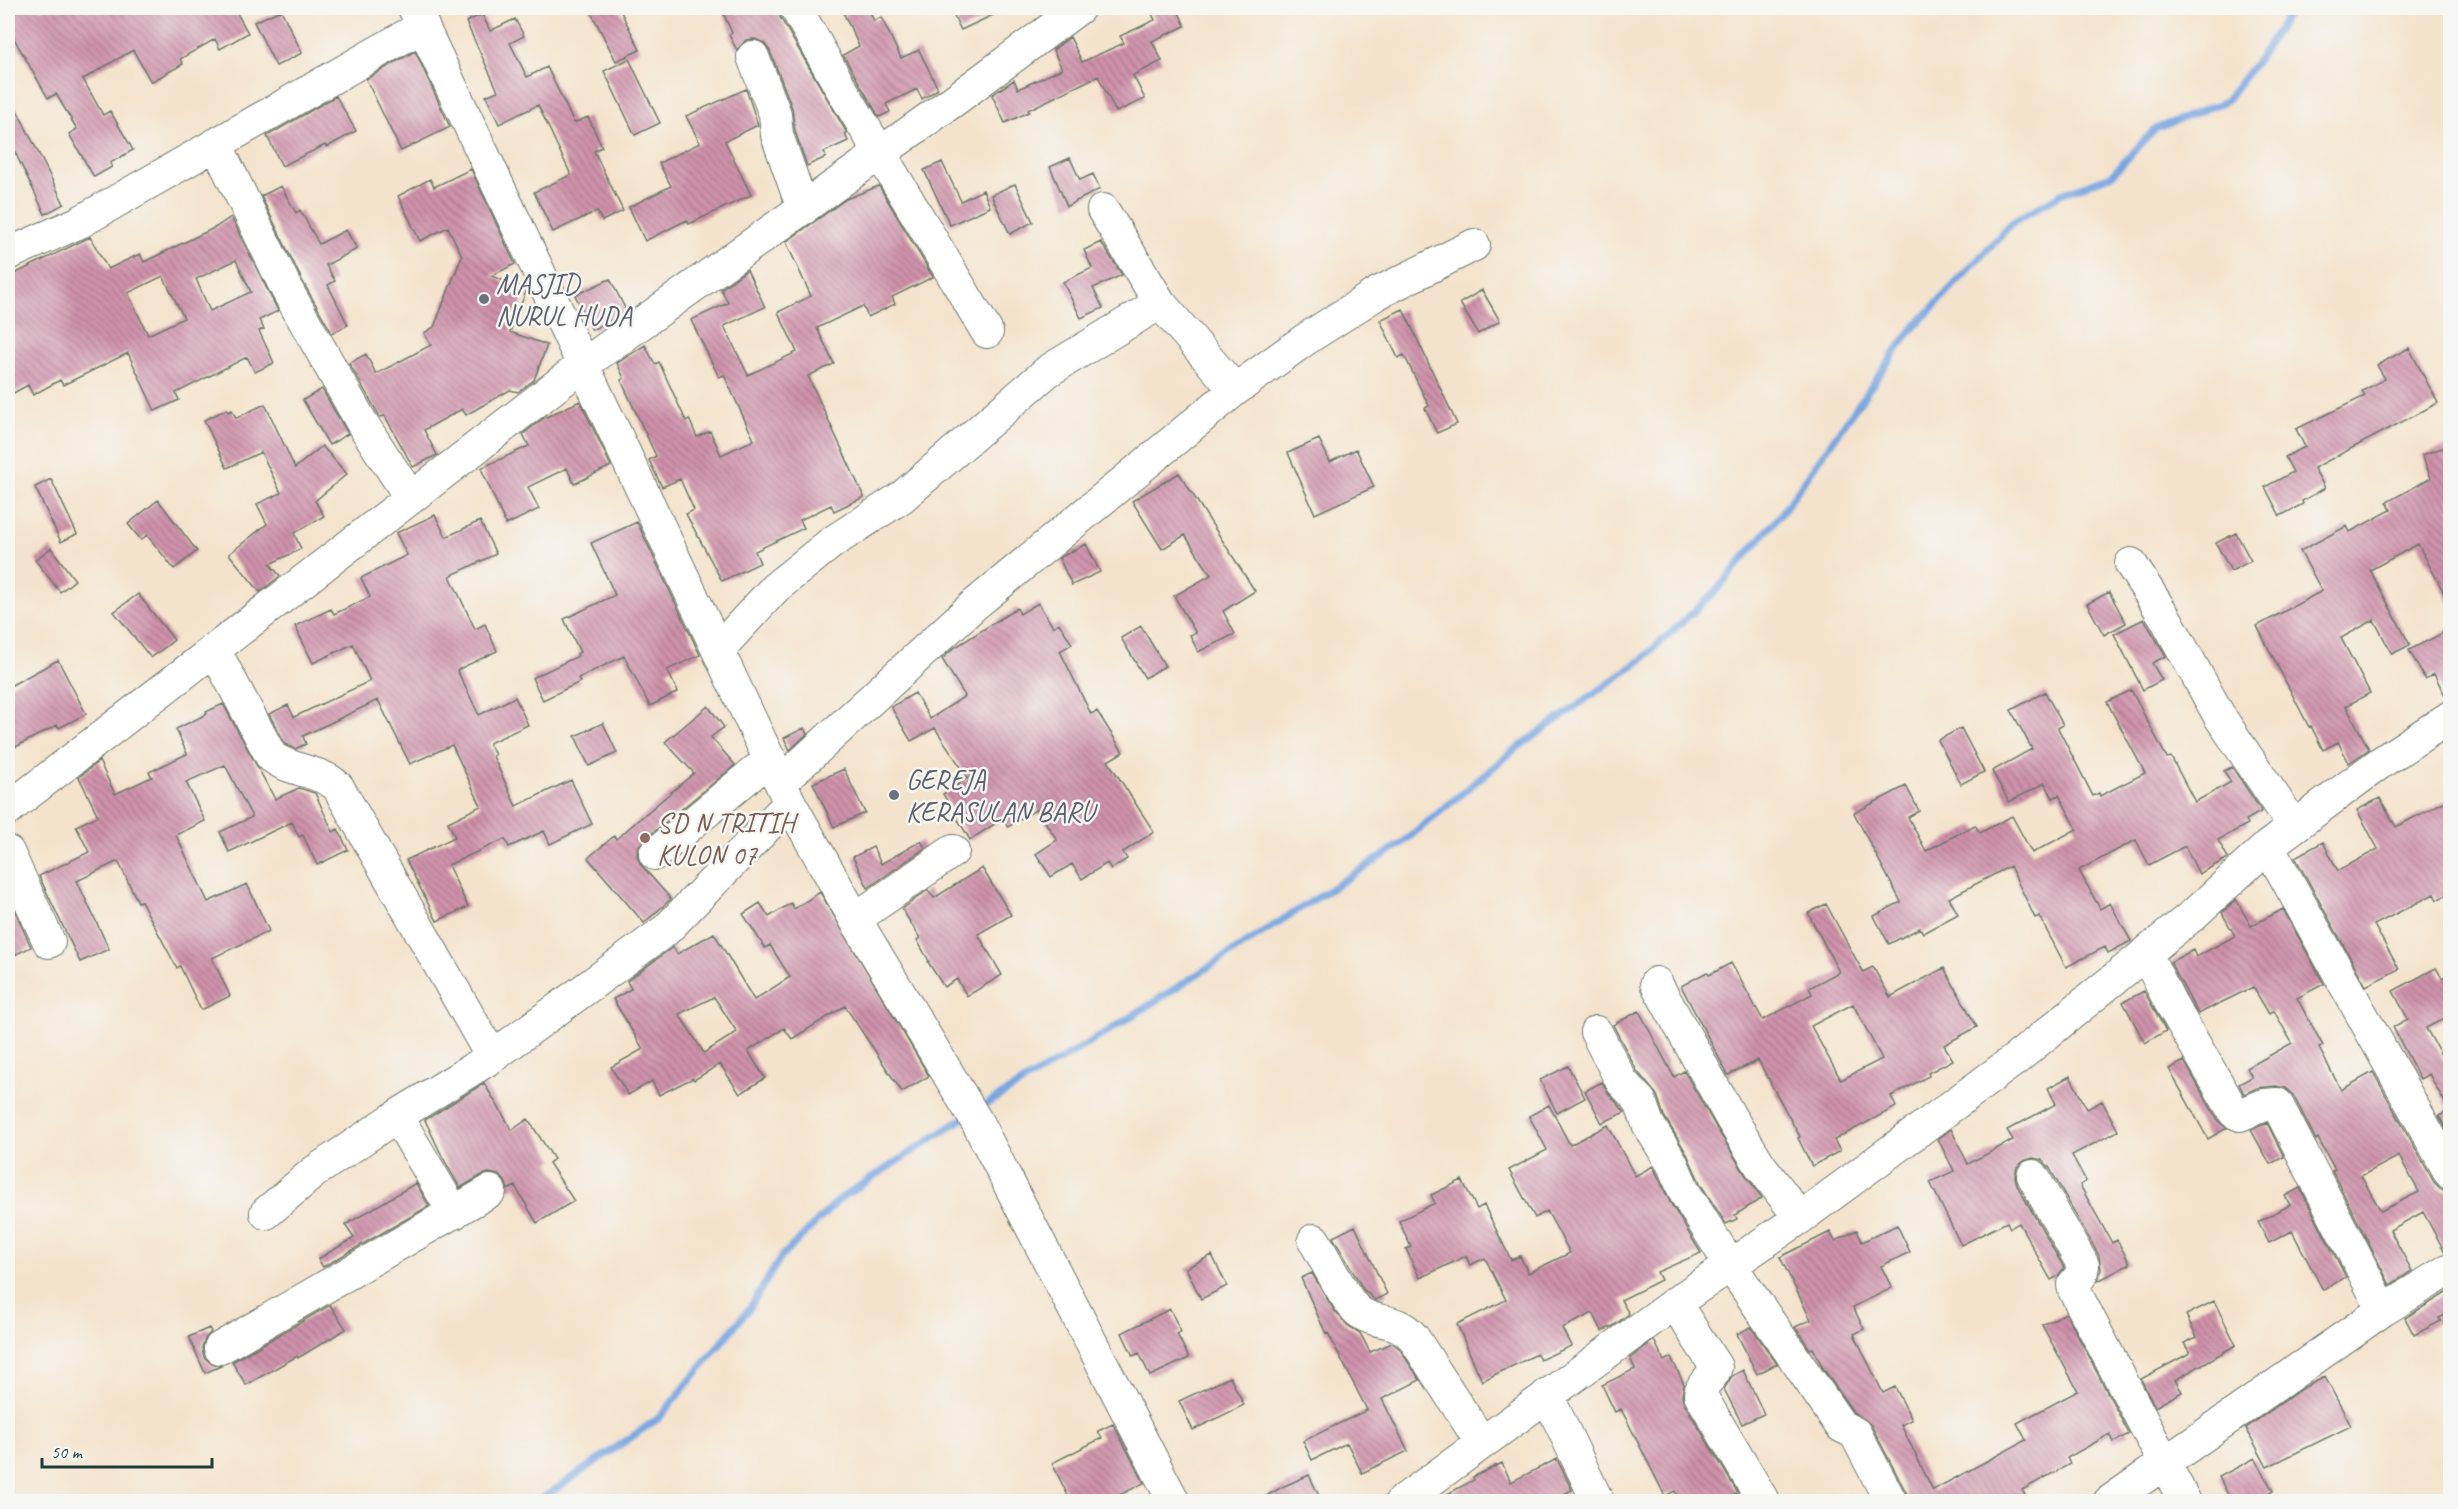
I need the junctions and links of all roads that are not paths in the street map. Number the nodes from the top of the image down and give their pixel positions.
1 (796, 8) edge
2 (1079, 8) edge
3 (419, 17) edge
4 (753, 57) dead end
5 (216, 144) junction
6 (880, 153) junction
7 (803, 209) junction
8 (1103, 210) dead end
9 (1474, 245) dead end
10 (8, 254) edge
11 (1160, 303) junction
12 (987, 332) dead end
13 (583, 365) junction
14 (1235, 390) junction
15 (410, 497) junction
16 (2131, 564) dead end
17 (214, 649) junction
18 (718, 650) junction
19 (2451, 717) edge
20 (780, 781) junction
21 (10, 802) edge
22 (2294, 826) junction
23 (2268, 846) junction
24 (953, 851) dead end
25 (8, 852) edge
26 (655, 854) dead end
27 (855, 919) junction
28 (49, 942) dead end
29 (2146, 954) junction
30 (1656, 983) dead end
31 (1596, 1032) dead end
32 (492, 1057) junction
33 (397, 1116) junction
34 (2451, 1173) edge
35 (2033, 1176) dead end
36 (490, 1191) dead end
37 (266, 1213) dead end
38 (454, 1213) junction
39 (1800, 1218) junction
40 (1314, 1240) dead end
41 (1731, 1266) junction
42 (2451, 1269) edge
43 (1675, 1303) junction
44 (2382, 1310) junction
45 (220, 1348) dead end
46 (1547, 1395) junction
47 (1481, 1442) junction
48 (2163, 1463) junction
49 (1762, 1499) dead end
50 (1174, 1502) edge
51 (1401, 1502) edge
52 (1598, 1502) edge
53 (1891, 1502) edge
54 (2109, 1502) edge
55 (2185, 1502) edge

1 - 6 street
2 - 6 street
3 - 5 street
3 - 13 street
4 - 7 street
5 - 10 street
5 - 15 street
6 - 7 street
6 - 12 street
7 - 13 street
8 - 11 street
9 - 14 street
11 - 14 street
11 - 18 street
13 - 15 street
13 - 18 street
14 - 20 street
15 - 17 street
16 - 22 street
17 - 21 street
17 - 32 street
18 - 20 street
19 - 22 street
20 - 26 street
20 - 27 street
20 - 32 street
22 - 23 street
23 - 29 street
23 - 34 street
24 - 27 street
25 - 28 street
27 - 50 street
29 - 39 street
29 - 44 street
30 - 39 street
31 - 41 street
32 - 33 street
33 - 37 street
33 - 38 street
35 - 48 street
36 - 38 street
38 - 45 street
39 - 41 street
40 - 47 street
41 - 43 street
41 - 53 street
42 - 44 street
43 - 46 street
43 - 49 street
44 - 48 street
46 - 47 street
46 - 52 street
47 - 51 street
48 - 54 street
48 - 55 street

